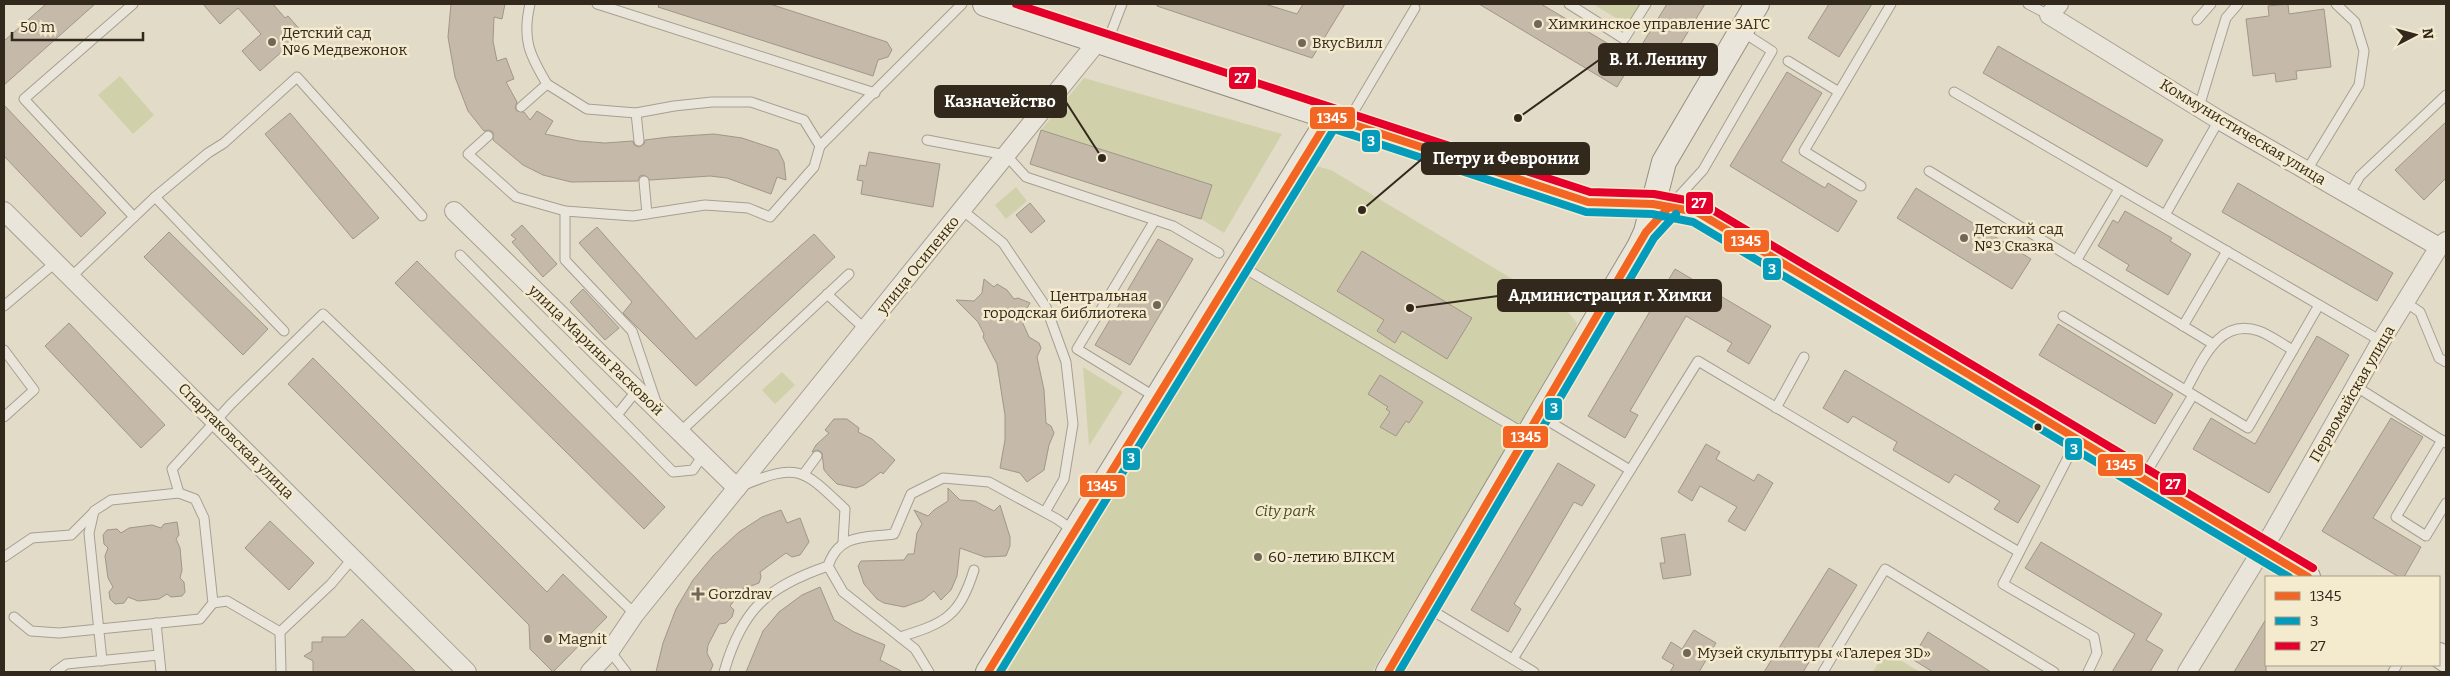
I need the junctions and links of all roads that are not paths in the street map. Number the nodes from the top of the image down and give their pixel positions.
1 (133, 4) edge
2 (530, 4) edge
3 (601, 4) edge
4 (962, 4) edge
5 (985, 4) edge
6 (1122, 4) edge
7 (1569, 4) edge
8 (1646, 4) edge
9 (1758, 4) edge
10 (1891, 4) edge
11 (2028, 4) edge
12 (2211, 4) edge
13 (2238, 4) edge
14 (2336, 4) edge
15 (1415, 8) dead end
16 (2054, 10) edge
17 (2197, 20) dead end
18 (1740, 31) junction
19 (1102, 42) junction
20 (1788, 60) dead end
21 (547, 84) junction
22 (1839, 92) junction
23 (1954, 92) dead end
24 (875, 93) junction
25 (2446, 95) edge
26 (521, 107) dead end
27 (2199, 107) junction
28 (636, 113) junction
29 (1338, 120) junction
30 (2220, 120) junction
31 (488, 136) dead end
32 (927, 140) dead end
33 (639, 141) dead end
34 (820, 146) junction
35 (1006, 155) junction
36 (2306, 170) junction
37 (1929, 171) dead end
38 (644, 181) dead end
39 (1861, 186) dead end
40 (2120, 188) junction
41 (2349, 195) junction
42 (155, 197) junction
43 (1661, 206) junction
44 (962, 210) junction
45 (4, 211) edge
46 (454, 211) dead end
47 (565, 211) junction
48 (647, 214) junction
49 (2165, 215) junction
50 (422, 216) dead end
51 (134, 217) junction
52 (1155, 220) junction
53 (2443, 244) edge
54 (2227, 251) junction
55 (460, 255) dead end
56 (1229, 259) junction
57 (2076, 261) junction
58 (56, 262) junction
59 (849, 274) dead end
60 (71, 277) junction
61 (827, 294) junction
62 (2405, 302) junction
63 (2319, 305) junction
64 (4, 306) edge
65 (2063, 316) dead end
66 (2183, 326) junction
67 (866, 330) junction
68 (284, 331) dead end
69 (2381, 341) junction
70 (2212, 344) junction
71 (4, 350) edge
72 (2293, 350) junction
73 (1804, 357) dead end
74 (2446, 362) edge
75 (2355, 386) junction
76 (637, 390) junction
77 (2189, 393) junction
78 (1157, 398) junction
79 (1776, 408) junction
80 (660, 412) junction
81 (617, 414) junction
82 (4, 417) edge
83 (216, 421) junction
84 (1534, 425) junction
85 (680, 432) junction
86 (2077, 440) junction
87 (2444, 441) edge
88 (703, 455) junction
89 (817, 456) dead end
90 (1630, 470) junction
91 (803, 476) junction
92 (2143, 479) junction
93 (738, 488) junction
94 (179, 493) junction
95 (2446, 503) edge
96 (94, 511) junction
97 (1045, 512) junction
98 (1076, 532) junction
99 (843, 542) junction
100 (2262, 550) junction
101 (2019, 552) junction
102 (4, 557) edge
103 (353, 558) junction
104 (828, 566) junction
105 (974, 570) dead end
106 (2306, 576) edge
107 (213, 603) junction
108 (1428, 608) junction
109 (635, 614) junction
110 (14, 617) dead end
111 (156, 622) junction
112 (98, 628) junction
113 (280, 632) junction
114 (900, 638) junction
115 (610, 651) junction
116 (159, 655) junction
117 (1513, 659) junction
118 (102, 661) junction
119 (592, 671) edge
120 (55, 672) edge
121 (161, 672) edge
122 (281, 672) edge
123 (467, 672) edge
124 (626, 672) edge
125 (724, 672) edge
126 (929, 672) edge
127 (988, 672) edge
128 (1388, 672) edge
129 (1534, 672) edge
130 (1823, 672) edge
131 (2054, 672) edge
132 (2088, 672) edge
133 (2187, 672) edge

1 - 51 lane
2 - 21 lane
3 - 24 lane
4 - 24 lane
5 - 19 street
6 - 19 lane
7 - 8 lane
9 - 18 street
10 - 22 lane
11 - 16 lane
12 - 17 lane
13 - 27 lane
14 - 36 lane
15 - 29 lane
16 - 27 street, Коммунистическая улица
18 - 43 street
18 - 43 lane
19 - 29 street
19 - 35 street, улица Осипенко
20 - 22 lane
21 - 26 lane
21 - 28 lane
22 - 39 lane
23 - 40 lane
24 - 34 lane
25 - 41 lane
27 - 30 street, Коммунистическая улица
28 - 33 lane
28 - 34 lane
29 - 43 street
29 - 56 street
30 - 36 street, Коммунистическая улица
30 - 49 lane
31 - 47 lane
32 - 35 lane
34 - 48 lane
35 - 44 street, улица Осипенко
35 - 52 lane
36 - 41 street, Коммунистическая улица
37 - 57 lane
38 - 48 lane
40 - 49 lane
40 - 57 lane
41 - 53 street, Коммунистическая улица
42 - 50 lane
42 - 51 lane
42 - 68 lane
43 - 84 street
43 - 86 street
44 - 67 street, улица Осипенко
44 - 97 lane
45 - 58 street, Спартаковская улица
46 - 76 street, улица Марины Расковой
47 - 48 lane
47 - 80 lane
49 - 54 lane
51 - 60 lane
52 - 56 lane
52 - 78 lane
53 - 62 street, Первомайская улица
54 - 63 lane
54 - 66 lane
55 - 81 lane
56 - 78 street
56 - 84 lane
57 - 66 lane
58 - 60 street, Спартаковская улица
58 - 64 lane
59 - 61 lane
60 - 83 street, Спартаковская улица
61 - 67 lane
61 - 85 lane
62 - 69 street, Первомайская улица
62 - 74 lane
63 - 69 lane
63 - 72 lane
65 - 77 lane
66 - 70 lane
67 - 93 street, улица Осипенко
69 - 75 street, Первомайская улица
70 - 72 lane
70 - 77 lane
71 - 82 lane
72 - 77 lane
73 - 79 lane
75 - 87 lane
75 - 100 street, Первомайская улица
76 - 80 street, улица Марины Расковой
76 - 81 lane
77 - 92 lane
78 - 98 street
79 - 90 lane
79 - 101 lane
80 - 85 street, улица Марины Расковой
81 - 88 lane
83 - 94 lane
83 - 103 street, Спартаковская улица
83 - 109 lane
84 - 90 lane
84 - 108 street
85 - 88 street, улица Марины Расковой
86 - 92 street
86 - 101 lane
87 - 95 lane
88 - 93 street, улица Марины Расковой
89 - 91 lane
90 - 117 lane
91 - 93 lane
91 - 99 lane
92 - 100 street
93 - 109 street, улица Осипенко
94 - 96 lane
94 - 107 lane
96 - 102 lane
96 - 112 lane
97 - 98 lane
97 - 99 lane
98 - 127 street
99 - 104 lane
100 - 106 street
100 - 133 street, Первомайская улица
101 - 132 lane
103 - 113 lane
103 - 123 street, Спартаковская улица
104 - 114 lane
104 - 125 lane
105 - 114 lane
107 - 111 lane
107 - 113 lane
108 - 117 lane
108 - 128 street
109 - 115 street, улица Осипенко
110 - 112 lane
111 - 112 lane
111 - 116 lane
112 - 118 lane
113 - 122 lane
114 - 126 lane
115 - 119 street, улица Осипенко
115 - 124 lane
116 - 118 lane
116 - 121 lane
117 - 129 lane
118 - 120 lane
130 - 131 lane

